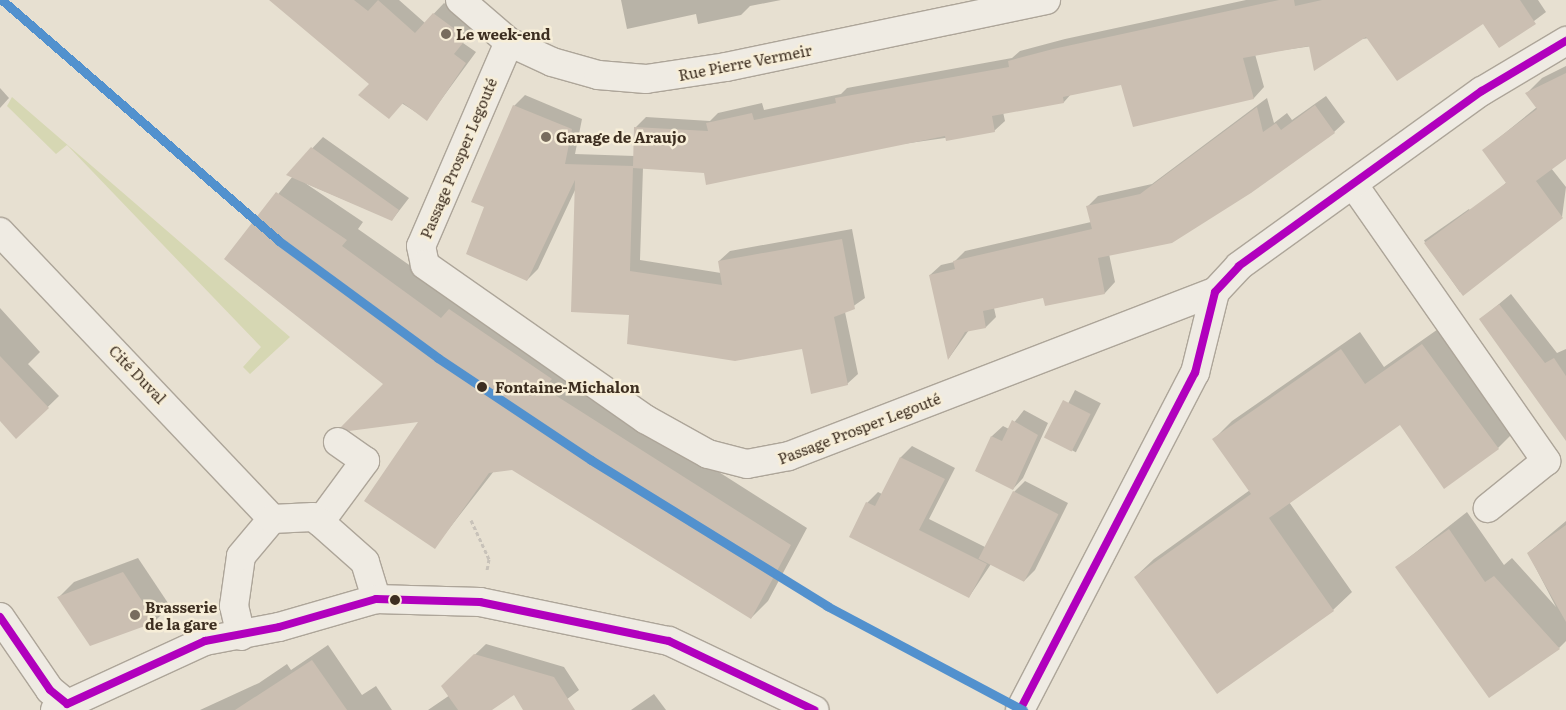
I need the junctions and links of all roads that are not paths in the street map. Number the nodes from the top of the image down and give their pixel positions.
1 (460, 0) edge
2 (1046, 0) edge
3 (1566, 41) edge
4 (509, 42) junction
5 (1353, 184) junction
6 (0, 232) edge
7 (1215, 292) junction
8 (338, 442) dead end
9 (1488, 508) dead end
10 (272, 519) junction
11 (320, 522) junction
12 (376, 599) junction
13 (0, 617) edge
14 (241, 636) junction
15 (61, 707) edge
16 (814, 710) edge
17 (1020, 710) edge

1 - 4 street, Rue Pierre Vermeir
2 - 4 street, Rue Pierre Vermeir
3 - 5 street
4 - 7 street, Passage Prosper Legouté
5 - 7 street
5 - 9 street
6 - 10 street, Cité Duval
7 - 17 street
8 - 11 street
10 - 11 street
10 - 14 street
11 - 12 street
12 - 14 street
12 - 16 street
13 - 15 street
14 - 15 street

